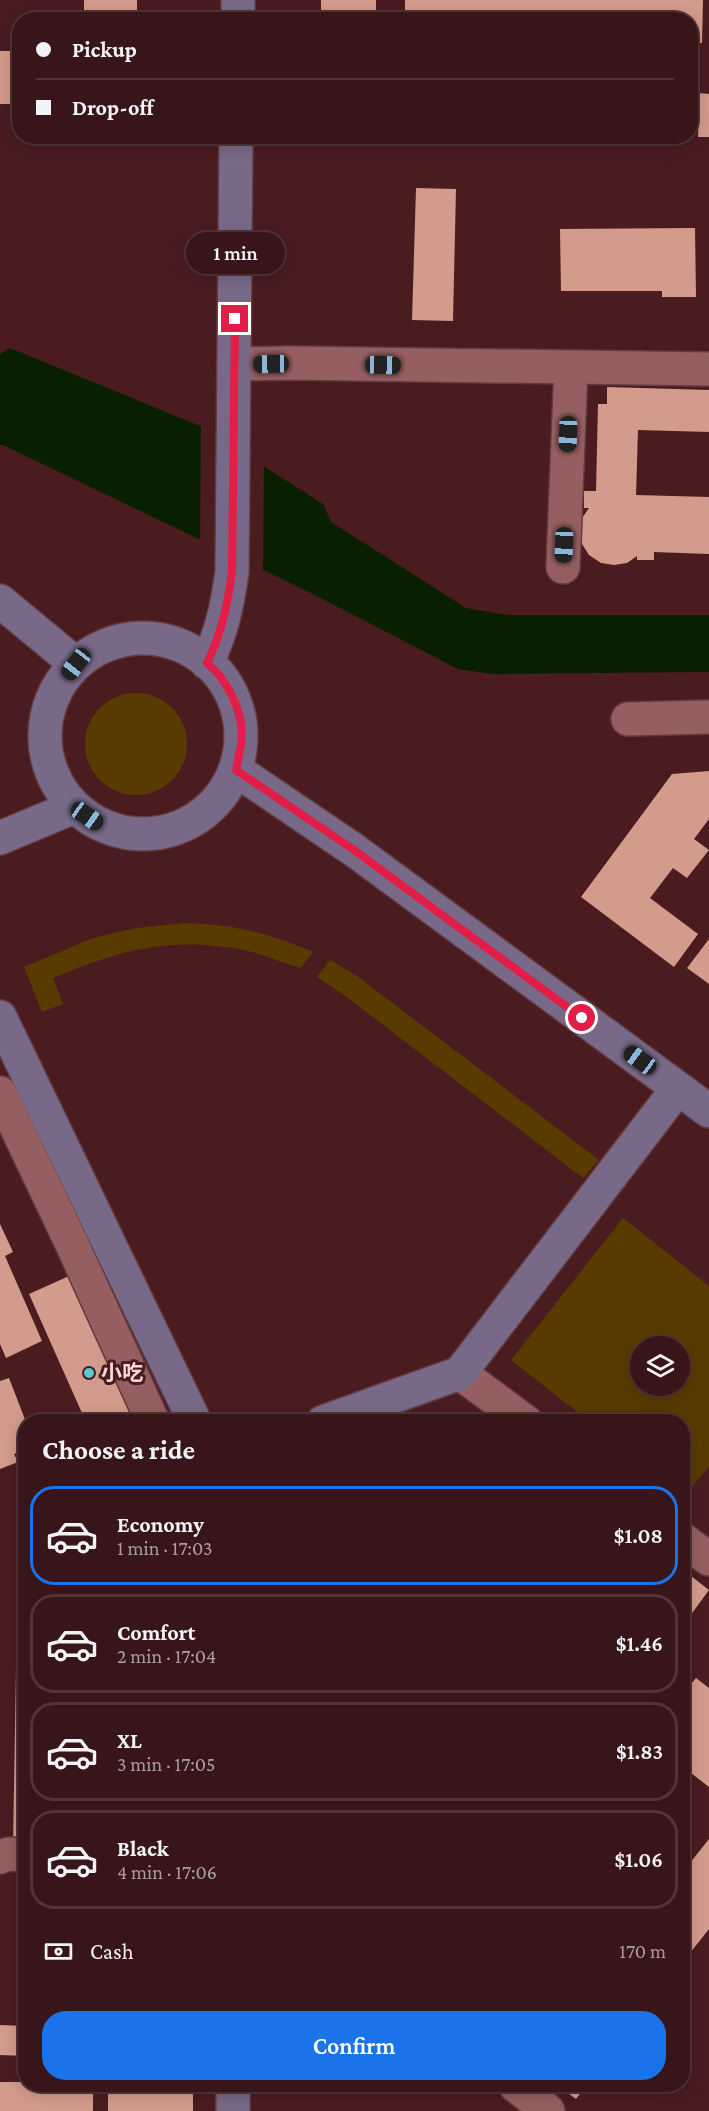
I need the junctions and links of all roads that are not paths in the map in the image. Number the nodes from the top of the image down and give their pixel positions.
1 (236, 144) edge
2 (234, 364) junction
3 (571, 368) junction
4 (709, 369) edge
5 (563, 567) dead end
6 (0, 601) edge
7 (207, 663) junction
8 (76, 664) junction
9 (709, 717) edge
10 (628, 719) dead end
11 (236, 770) junction
12 (74, 807) junction
13 (0, 838) edge
14 (0, 1017) edge
15 (678, 1088) junction
16 (0, 1093) edge
17 (709, 1111) edge
18 (460, 1373) junction
19 (149, 1414) edge
20 (191, 1414) edge
21 (345, 1414) edge
22 (515, 1414) edge
23 (690, 1545) edge
24 (709, 1559) edge
25 (18, 1854) edge
26 (0, 1857) edge
27 (233, 2092) edge
28 (524, 2092) edge
29 (233, 2111) edge
30 (548, 2111) edge

1 - 2 main road
2 - 3 street
2 - 7 main road
3 - 4 street
3 - 5 street
6 - 8 main road
7 - 8 main road
7 - 11 main road
8 - 12 main road
9 - 10 street
11 - 12 main road
11 - 15 main road
12 - 13 main road
14 - 20 main road
15 - 17 main road
15 - 18 main road
16 - 19 street
18 - 21 main road
18 - 22 street
23 - 24 street
25 - 26 street
27 - 29 main road
28 - 30 street

